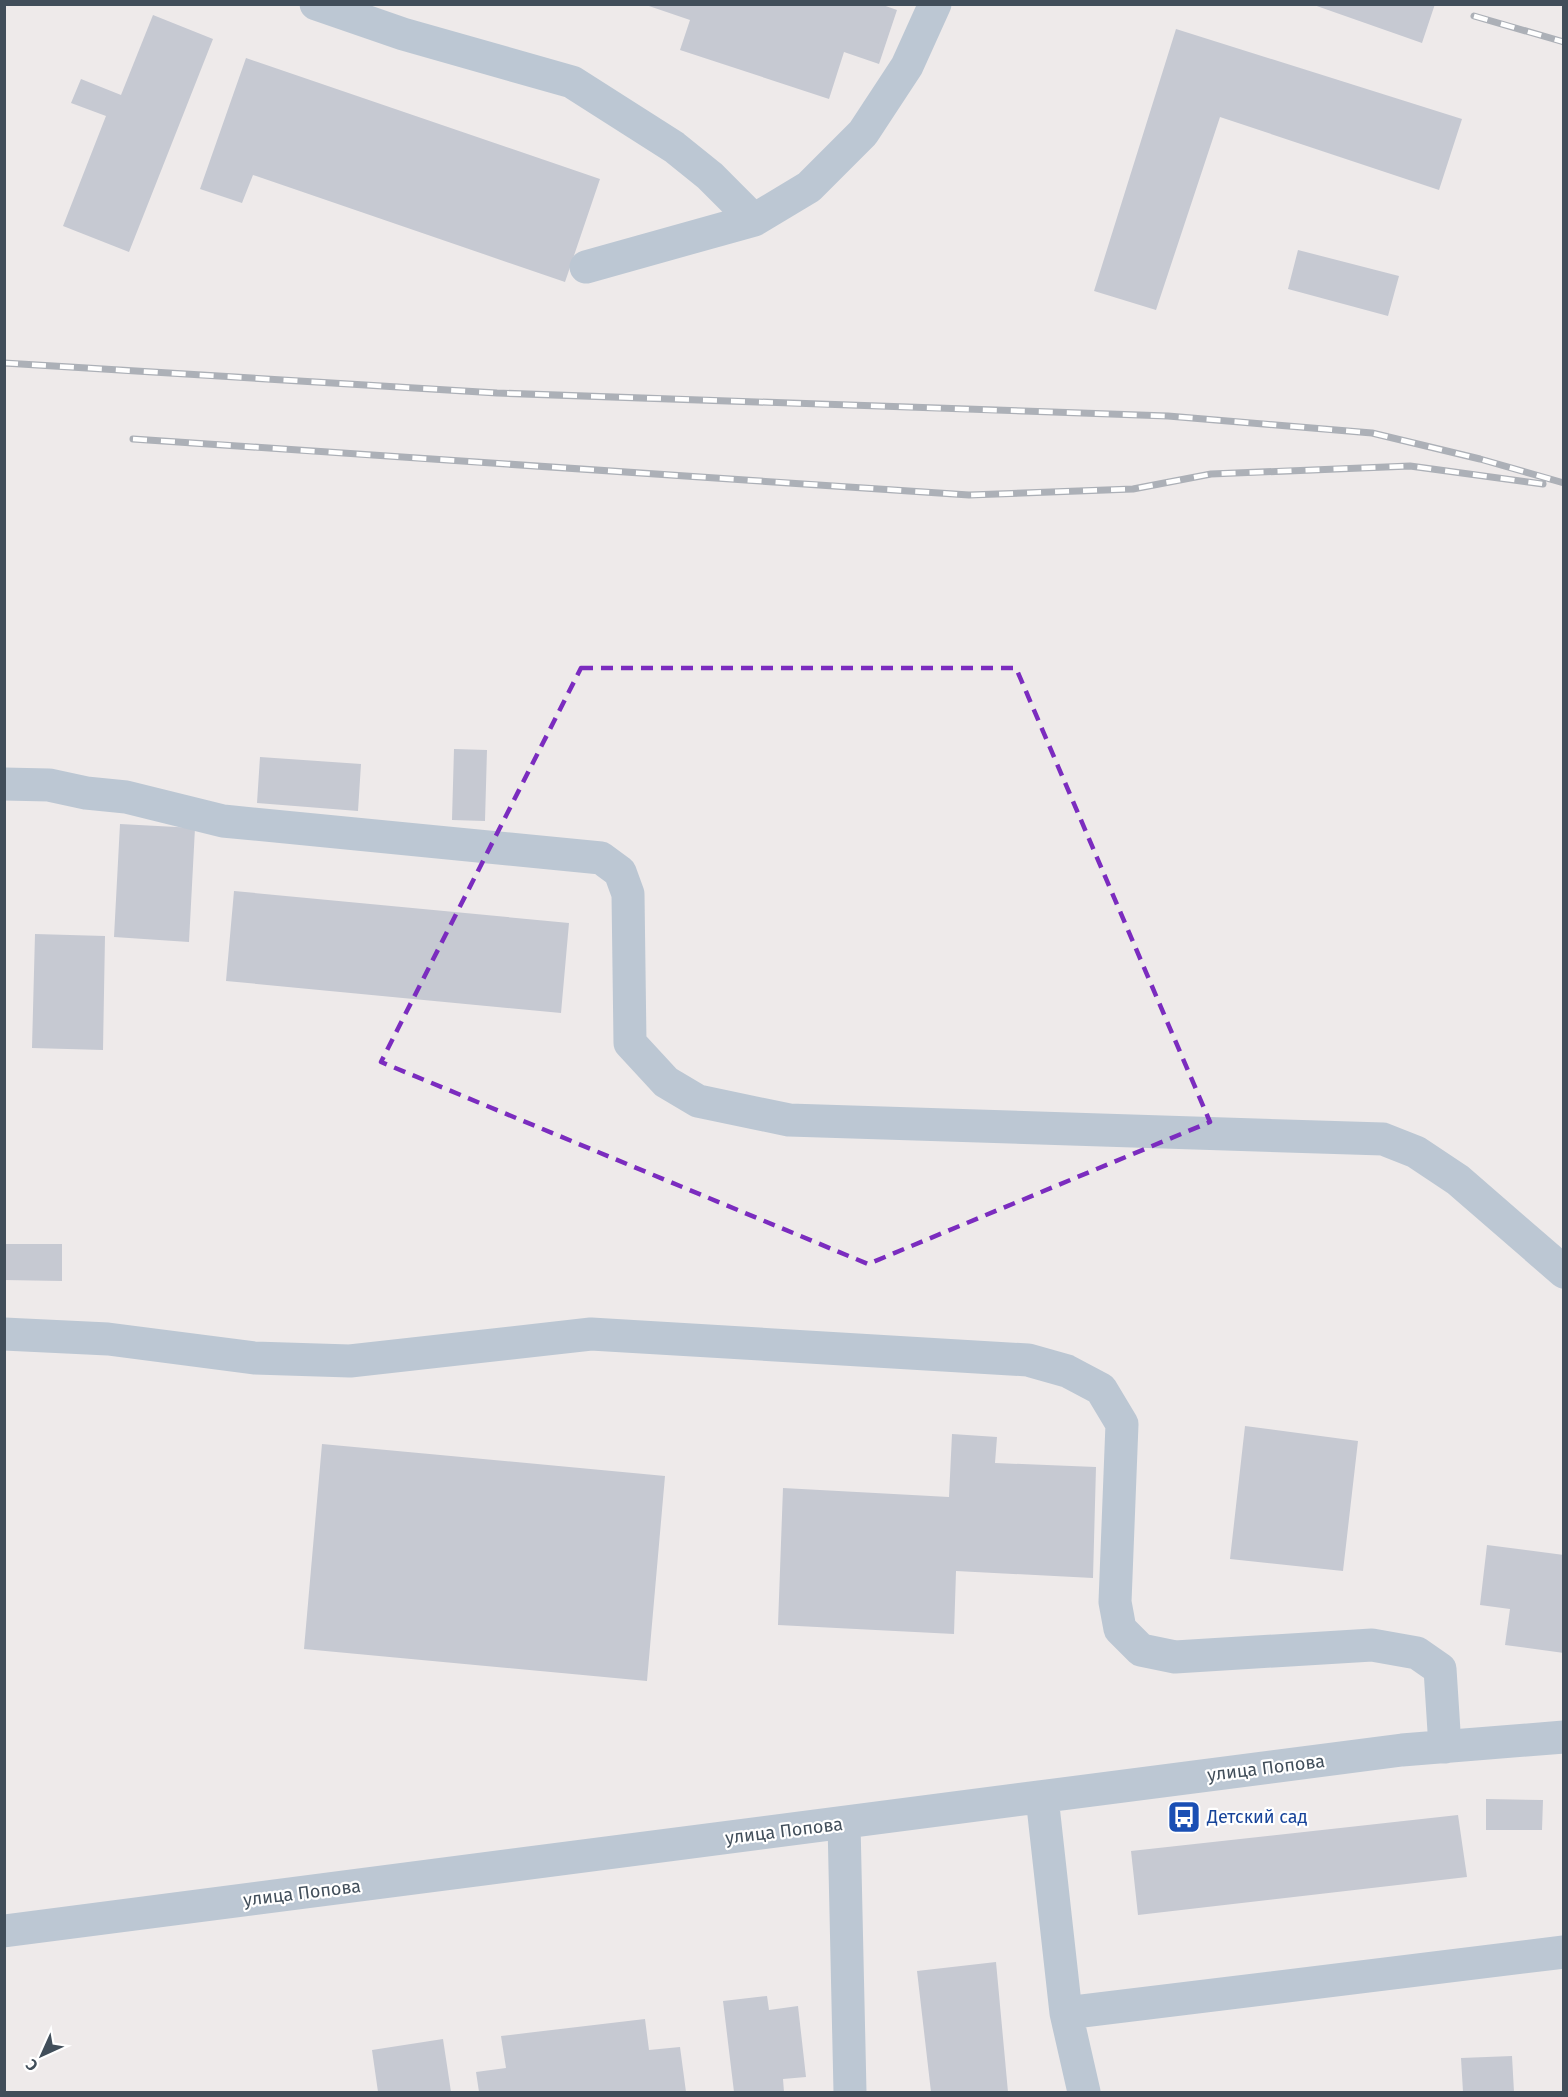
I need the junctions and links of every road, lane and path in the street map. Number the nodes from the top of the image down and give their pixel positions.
1 (316, 4) edge
2 (934, 4) edge
3 (754, 220) junction
4 (586, 267) dead end
5 (4, 784) edge
6 (1563, 1272) edge
7 (4, 1334) edge
8 (1563, 1737) edge
9 (1445, 1747) junction
10 (1042, 1797) junction
11 (844, 1823) junction
12 (4, 1931) edge
13 (1563, 1952) edge
14 (1066, 2013) junction
15 (850, 2092) edge
16 (1084, 2092) edge

1 - 3 street
2 - 3 street
3 - 4 street
5 - 6 street
7 - 9 street
8 - 9 street, улица Попова
9 - 10 street, улица Попова
10 - 11 street, улица Попова
10 - 14 street
11 - 12 street, улица Попова
11 - 15 street
13 - 14 street
14 - 16 street

